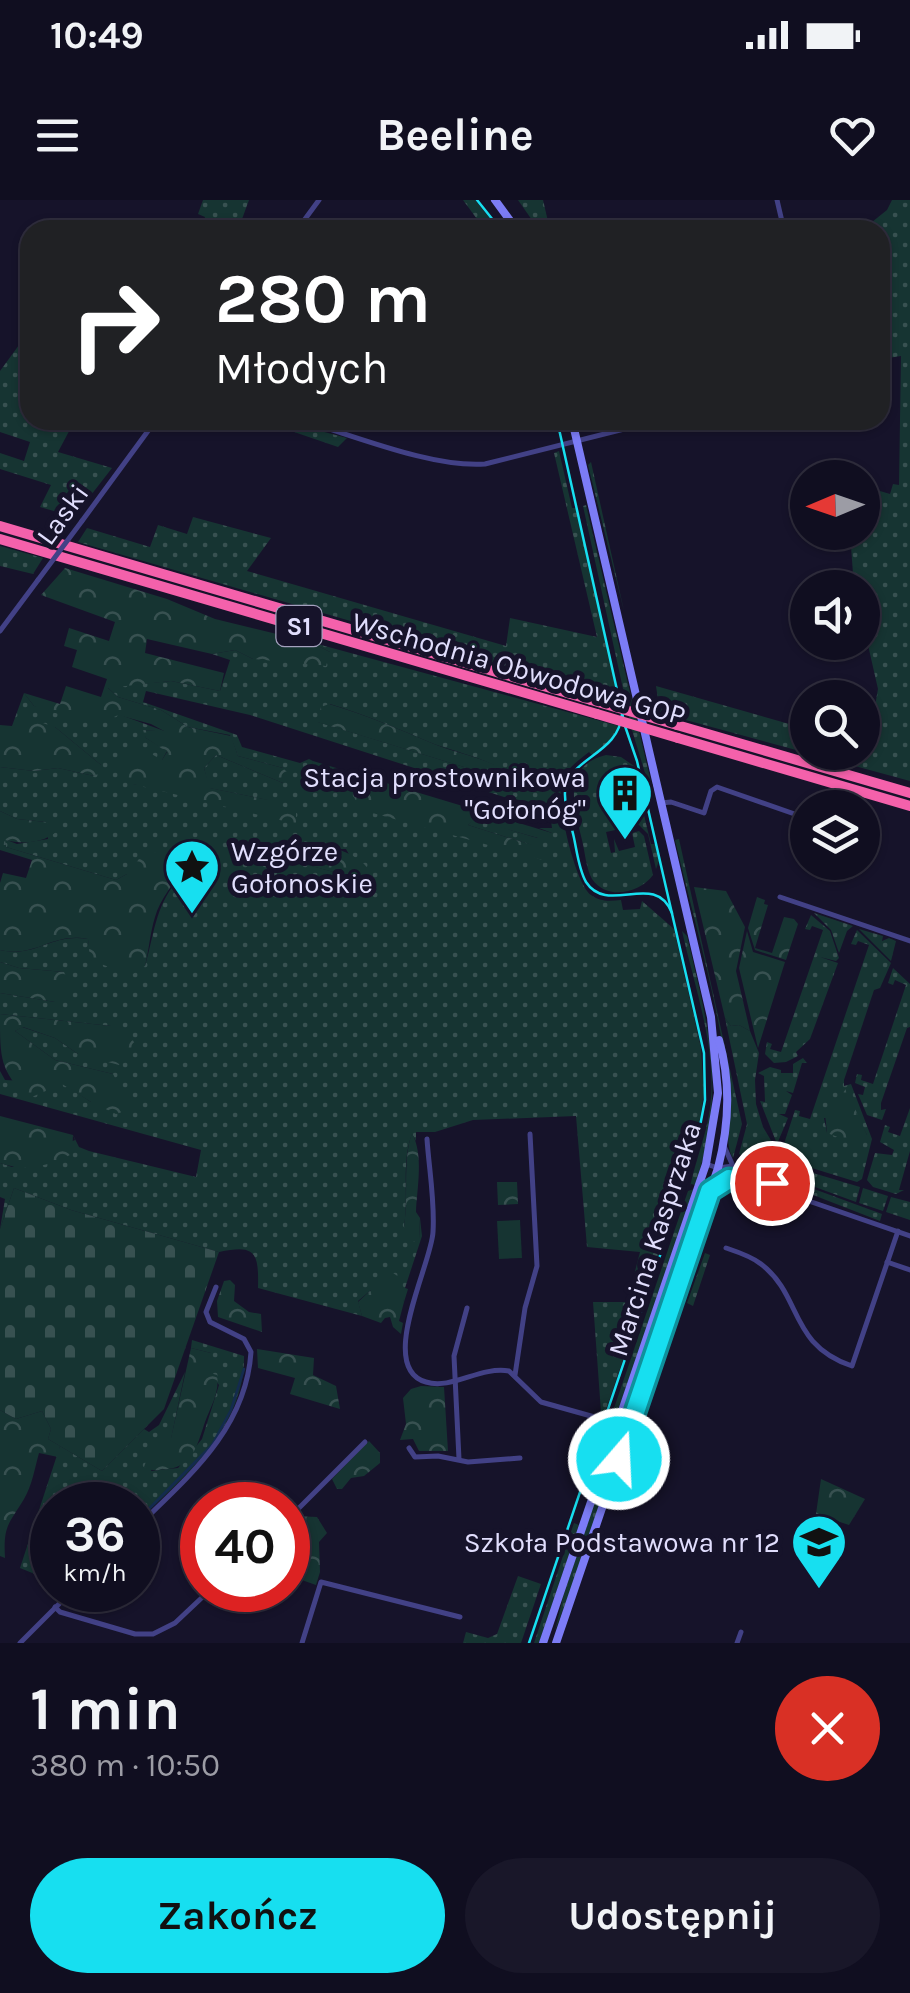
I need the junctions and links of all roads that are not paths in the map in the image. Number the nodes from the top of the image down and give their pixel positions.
1 (320, 200) edge
2 (305, 220) edge
3 (149, 430) edge
4 (334, 430) edge
5 (574, 430) edge
6 (620, 430) edge
7 (577, 441) junction
8 (0, 526) edge
9 (0, 538) edge
10 (0, 631) edge
11 (910, 789) edge
12 (661, 803) junction
13 (910, 806) edge
14 (790, 812) edge
15 (780, 897) dead end
16 (910, 941) edge
17 (711, 1017) junction
18 (530, 1134) dead end
19 (427, 1138) dead end
20 (723, 1142) junction
21 (706, 1164) junction
22 (733, 1166) junction
23 (718, 1168) junction
24 (729, 1179) junction
25 (710, 1191) junction
26 (788, 1192) junction
27 (898, 1232) junction
28 (910, 1236) edge
29 (726, 1248) dead end
30 (887, 1262) junction
31 (910, 1270) edge
32 (216, 1287) dead end
33 (467, 1308) dead end
34 (515, 1374) junction
35 (454, 1379) junction
36 (616, 1423) junction
37 (630, 1426) junction
38 (365, 1442) dead end
39 (409, 1448) dead end
40 (520, 1458) dead end
41 (459, 1459) junction
42 (310, 1496) edge
43 (160, 1504) edge
44 (50, 1612) edge
45 (66, 1612) edge
46 (187, 1612) edge
47 (460, 1618) dead end
48 (741, 1632) dead end
49 (549, 1642) edge
50 (20, 1643) edge
51 (302, 1643) edge
52 (737, 1643) edge

1 - 2 street
3 - 10 street, Laski, bridge
4 - 7 street
5 - 7 street, Marcina Kasprzaka
6 - 7 street
7 - 12 street, Marcina Kasprzaka
8 - 11 highway, Wschodnia Obwodowa GOP / S1, bridge
9 - 13 highway, Wschodnia Obwodowa GOP / S1, bridge
12 - 14 street
12 - 17 street, Marcina Kasprzaka
15 - 16 street
17 - 20 street, Marcina Kasprzaka
17 - 21 street, Marcina Kasprzaka
18 - 34 street
19 - 35 street
20 - 22 street
20 - 23 street, Marcina Kasprzaka
21 - 23 street
21 - 36 street, Marcina Kasprzaka
22 - 23 street
22 - 26 street
23 - 24 street
23 - 25 street, Marcina Kasprzaka
24 - 25 street
24 - 26 street
25 - 37 street, Marcina Kasprzaka
26 - 27 street
27 - 28 street
27 - 30 street
29 - 30 street
30 - 31 street
32 - 43 street
33 - 35 street
34 - 35 street
34 - 36 street
35 - 41 street
36 - 37 street
36 - 49 street, Marcina Kasprzaka
37 - 49 street, Marcina Kasprzaka
38 - 42 street
39 - 41 street
40 - 41 street
44 - 50 street
45 - 46 street
47 - 51 street
48 - 52 street

